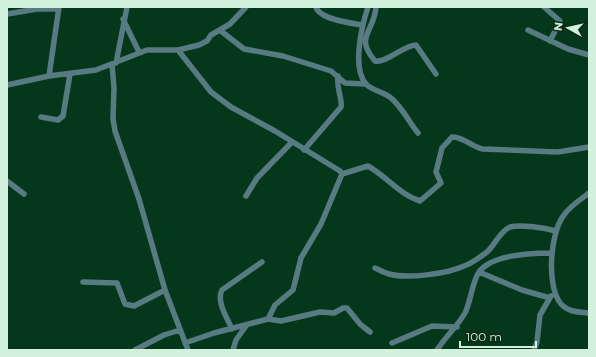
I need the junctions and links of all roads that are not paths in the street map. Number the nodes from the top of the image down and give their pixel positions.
1 (127, 7) edge
2 (246, 7) edge
3 (316, 7) edge
4 (368, 7) edge
5 (376, 7) edge
6 (544, 7) edge
7 (59, 8) edge
8 (7, 14) edge
9 (123, 19) junction
10 (362, 25) junction
11 (528, 30) dead end
12 (221, 31) junction
13 (550, 41) junction
14 (178, 50) junction
15 (139, 52) junction
16 (589, 55) edge
17 (114, 64) junction
18 (70, 74) junction
19 (436, 74) dead end
20 (49, 76) junction
21 (338, 76) junction
22 (365, 84) junction
23 (7, 85) edge
24 (42, 117) dead end
25 (418, 133) dead end
26 (292, 142) junction
27 (589, 147) edge
28 (304, 150) junction
29 (342, 174) junction
30 (7, 181) edge
31 (589, 193) edge
32 (24, 194) dead end
33 (246, 196) dead end
34 (556, 231) junction
35 (552, 254) junction
36 (262, 262) dead end
37 (375, 268) dead end
38 (479, 272) junction
39 (83, 282) dead end
40 (165, 290) junction
41 (554, 290) junction
42 (550, 298) junction
43 (589, 313) edge
44 (268, 319) junction
45 (246, 326) junction
46 (457, 327) junction
47 (232, 329) junction
48 (180, 330) junction
49 (370, 332) dead end
50 (185, 343) junction
51 (392, 343) dead end
52 (135, 350) edge
53 (188, 350) edge
54 (233, 350) edge
55 (437, 350) edge
56 (534, 350) edge

1 - 9 street
2 - 12 street
3 - 10 street
4 - 10 street
5 - 19 street
6 - 13 street
7 - 8 street
7 - 20 street
9 - 15 street
9 - 17 street
10 - 22 street
11 - 13 street
12 - 14 street
12 - 21 street
13 - 16 street
14 - 15 street
14 - 26 street
15 - 17 street
17 - 18 street
17 - 40 street
18 - 20 street
18 - 24 street
20 - 23 street
21 - 22 street
21 - 28 street
22 - 25 street
26 - 28 street
26 - 33 street
27 - 29 street
28 - 29 street
29 - 44 street
30 - 32 street
31 - 34 street
34 - 35 street
34 - 37 street
35 - 38 street
35 - 41 street
36 - 47 street
38 - 42 street
38 - 46 street
39 - 40 street
40 - 48 street
41 - 42 street
41 - 43 street
42 - 56 street
44 - 45 street
44 - 49 street
45 - 47 street
45 - 54 street
46 - 51 street
46 - 55 street
47 - 50 street
48 - 50 street
48 - 52 street
50 - 53 street

